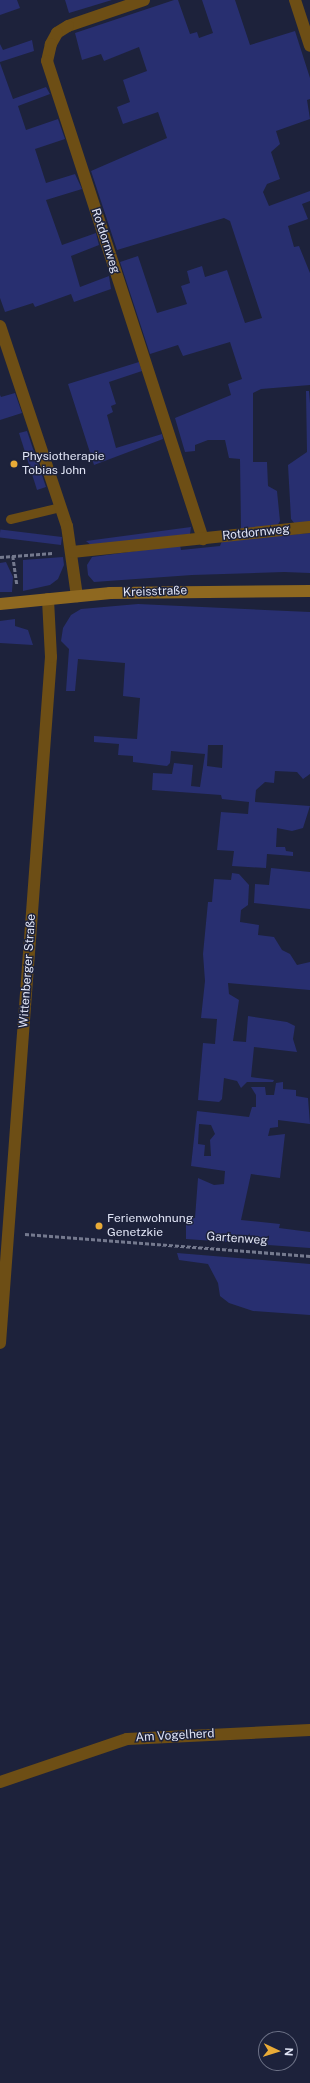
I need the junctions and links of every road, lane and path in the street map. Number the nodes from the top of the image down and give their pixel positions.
1 (144, 0) edge
2 (294, 0) edge
3 (310, 46) edge
4 (0, 326) edge
5 (60, 507) junction
6 (10, 519) dead end
7 (310, 527) edge
8 (203, 539) junction
9 (72, 552) junction
10 (55, 553) dead end
11 (13, 556) junction
12 (0, 557) edge
13 (18, 588) dead end
14 (310, 591) edge
15 (77, 596) junction
16 (48, 599) junction
17 (0, 604) edge
18 (9, 1233) edge
19 (310, 1256) edge
20 (0, 1344) edge
21 (310, 1730) edge
22 (0, 1782) edge

1 - 8 street, Rotdornweg
2 - 3 street
4 - 5 street
5 - 6 lane
5 - 9 street
7 - 8 street, Rotdornweg
8 - 9 street, Rotdornweg
9 - 15 street
10 - 11 path
11 - 12 path
11 - 13 path
14 - 15 main road, Kreisstraße
15 - 16 main road, Kreisstraße
16 - 17 main road, Kreisstraße
16 - 18 street, Wittenberger Straße
18 - 19 path, Gartenweg
18 - 20 street, Wittenberger Straße
21 - 22 street, Am Vogelherd

